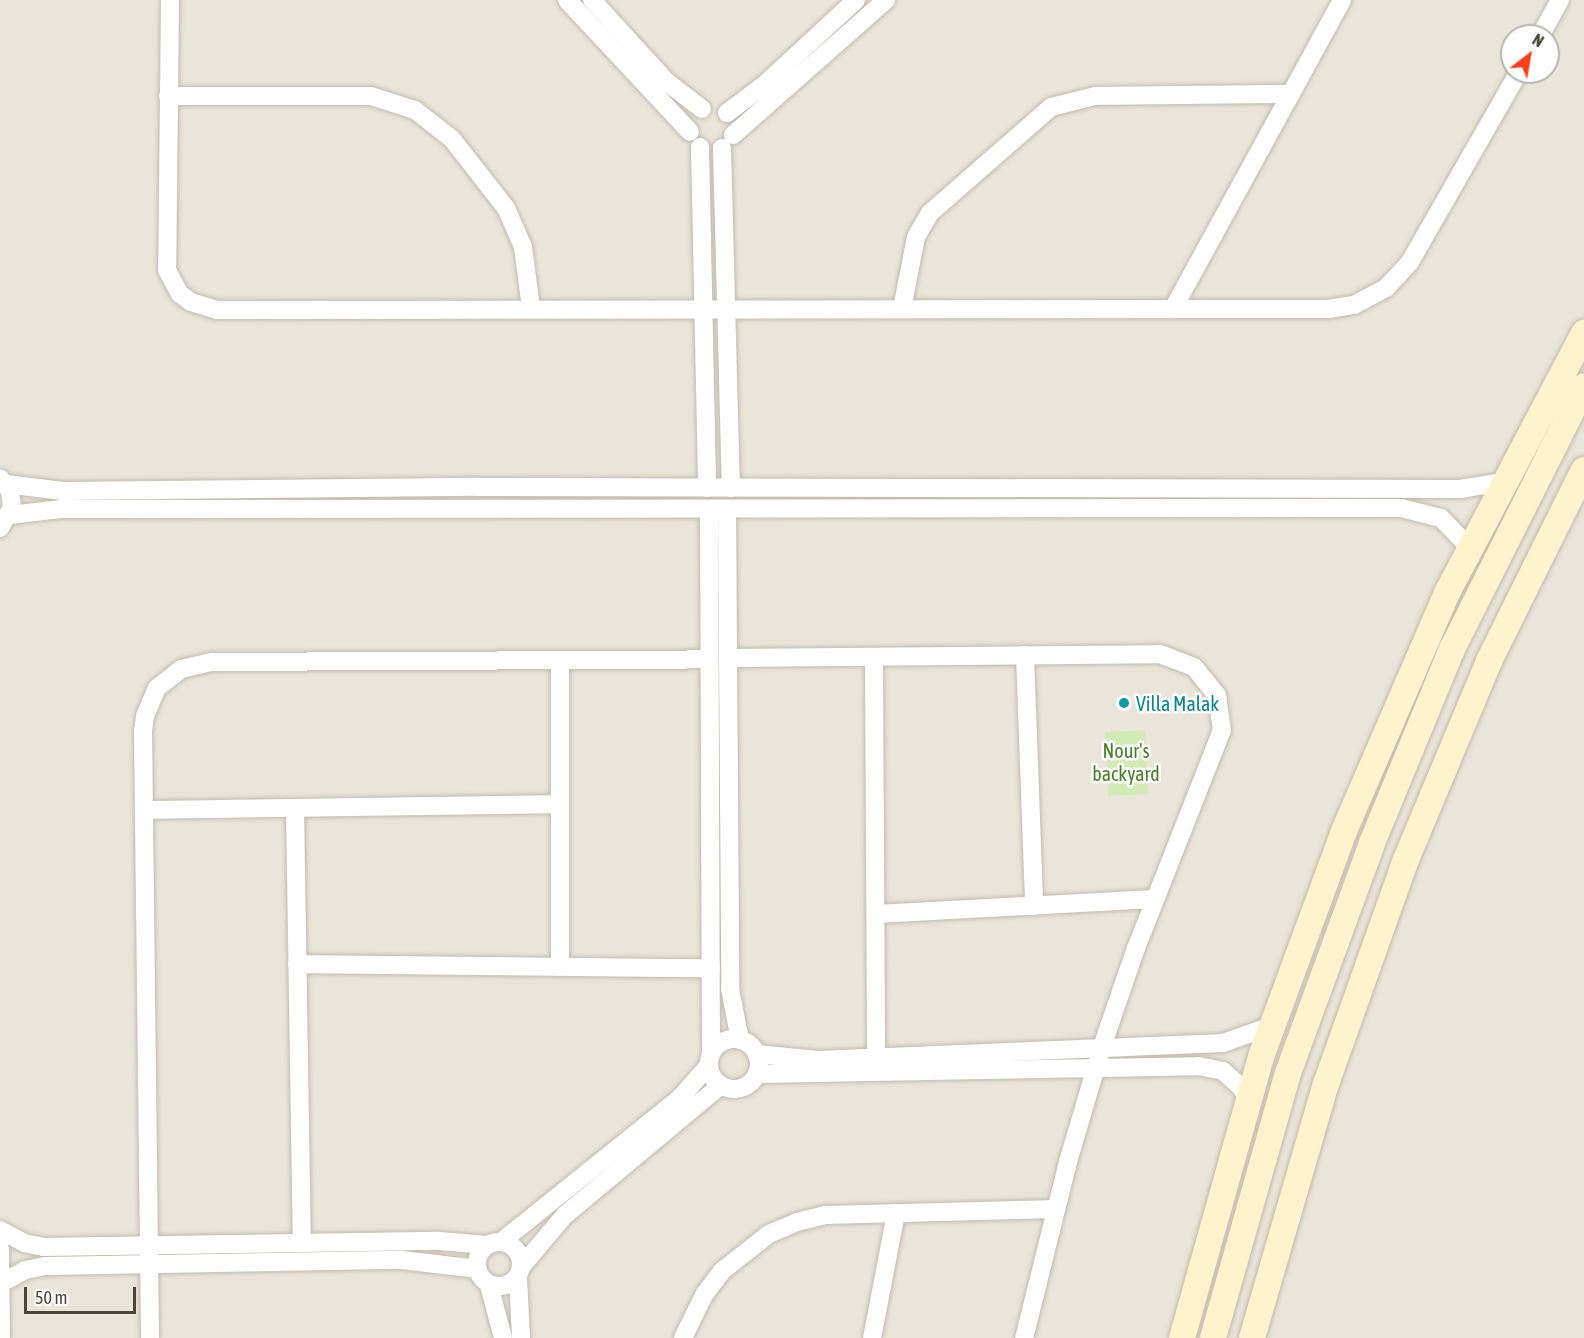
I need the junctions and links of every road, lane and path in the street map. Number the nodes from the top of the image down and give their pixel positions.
1 (170, 0) edge
2 (567, 0) edge
3 (592, 0) edge
4 (856, 0) edge
5 (886, 0) edge
6 (1342, 0) edge
7 (1560, 0) edge
8 (1547, 24) edge
9 (821, 33) junction
10 (833, 48) junction
11 (1512, 84) edge
12 (1291, 94) junction
13 (168, 96) junction
14 (702, 109) junction
15 (727, 113) junction
16 (690, 132) junction
17 (728, 141) junction
18 (700, 147) junction
19 (704, 307) junction
20 (726, 307) junction
21 (531, 308) junction
22 (902, 309) junction
23 (1173, 309) junction
24 (1584, 333) edge
25 (1584, 386) edge
26 (1584, 470) edge
27 (2, 478) edge
28 (1503, 482) junction
29 (478, 487) junction
30 (717, 488) junction
31 (938, 488) junction
32 (478, 508) junction
33 (938, 508) junction
34 (717, 509) junction
35 (5, 521) edge
36 (1470, 548) junction
37 (1025, 656) junction
38 (874, 657) junction
39 (728, 658) junction
40 (709, 659) junction
41 (560, 660) junction
42 (560, 804) junction
43 (295, 808) junction
44 (144, 810) junction
45 (1155, 899) junction
46 (1034, 906) junction
47 (876, 914) junction
48 (297, 964) junction
49 (560, 967) junction
50 (711, 968) junction
51 (1271, 1026) junction
52 (740, 1040) junction
53 (1102, 1047) junction
54 (757, 1054) junction
55 (876, 1057) junction
56 (710, 1059) junction
57 (1095, 1068) junction
58 (757, 1074) junction
59 (721, 1086) junction
60 (1247, 1100) junction
61 (1056, 1209) junction
62 (896, 1213) junction
63 (0, 1230) edge
64 (302, 1242) junction
65 (494, 1244) junction
66 (150, 1245) junction
67 (0, 1249) edge
68 (150, 1264) junction
69 (477, 1269) junction
70 (519, 1272) junction
71 (1, 1283) edge
72 (489, 1285) junction
73 (1, 1338) edge
74 (150, 1338) edge
75 (503, 1338) edge
76 (521, 1338) edge
77 (683, 1338) edge
78 (872, 1338) edge
79 (1024, 1338) edge
80 (1182, 1338) edge
81 (1213, 1338) edge
82 (1252, 1338) edge

1 - 13 street
2 - 16 street
3 - 14 street
4 - 9 street
5 - 10 street
6 - 12 street
7 - 8 street
9 - 10 street
9 - 15 street
10 - 17 street
11 - 23 street
12 - 22 street
12 - 23 street
13 - 21 street
13 - 21 street
14 - 15 street
14 - 16 street
15 - 17 street
16 - 18 street
17 - 18 street
17 - 20 street
18 - 19 street
19 - 20 street
19 - 21 street
19 - 30 street
20 - 22 street
20 - 30 street
22 - 23 street
24 - 28 main road
25 - 81 main road
26 - 82 main road
27 - 29 street
27 - 35 street
28 - 31 street
28 - 36 main road
29 - 30 street
29 - 32 street
30 - 31 street
30 - 34 street
31 - 33 street
32 - 34 street
32 - 35 street
33 - 34 street
33 - 36 street
34 - 39 street
34 - 40 street
36 - 51 main road
37 - 38 street
37 - 45 street
37 - 46 street
38 - 39 street
38 - 47 street
39 - 52 street
40 - 41 street
40 - 50 street
41 - 42 street
41 - 44 street
42 - 43 street
42 - 49 street
43 - 44 street
43 - 48 street
44 - 66 street
45 - 46 street
45 - 53 street
46 - 47 street
47 - 55 street
48 - 49 street
48 - 64 street
49 - 50 street
50 - 56 street
51 - 53 street
51 - 60 main road
52 - 54 street
52 - 56 street
53 - 55 street
53 - 57 street
54 - 55 street
54 - 58 street
56 - 59 street
56 - 65 street
57 - 58 street
57 - 60 street
57 - 61 street
58 - 59 street
59 - 70 street
60 - 80 main road
61 - 62 street
61 - 79 street
62 - 77 street
62 - 78 street
63 - 66 street
64 - 65 street
64 - 66 street
65 - 69 street
65 - 70 street
66 - 68 street
67 - 71 street
68 - 69 street
68 - 71 street
68 - 74 street
69 - 72 street
70 - 72 street
70 - 76 street
71 - 73 street
72 - 75 street

